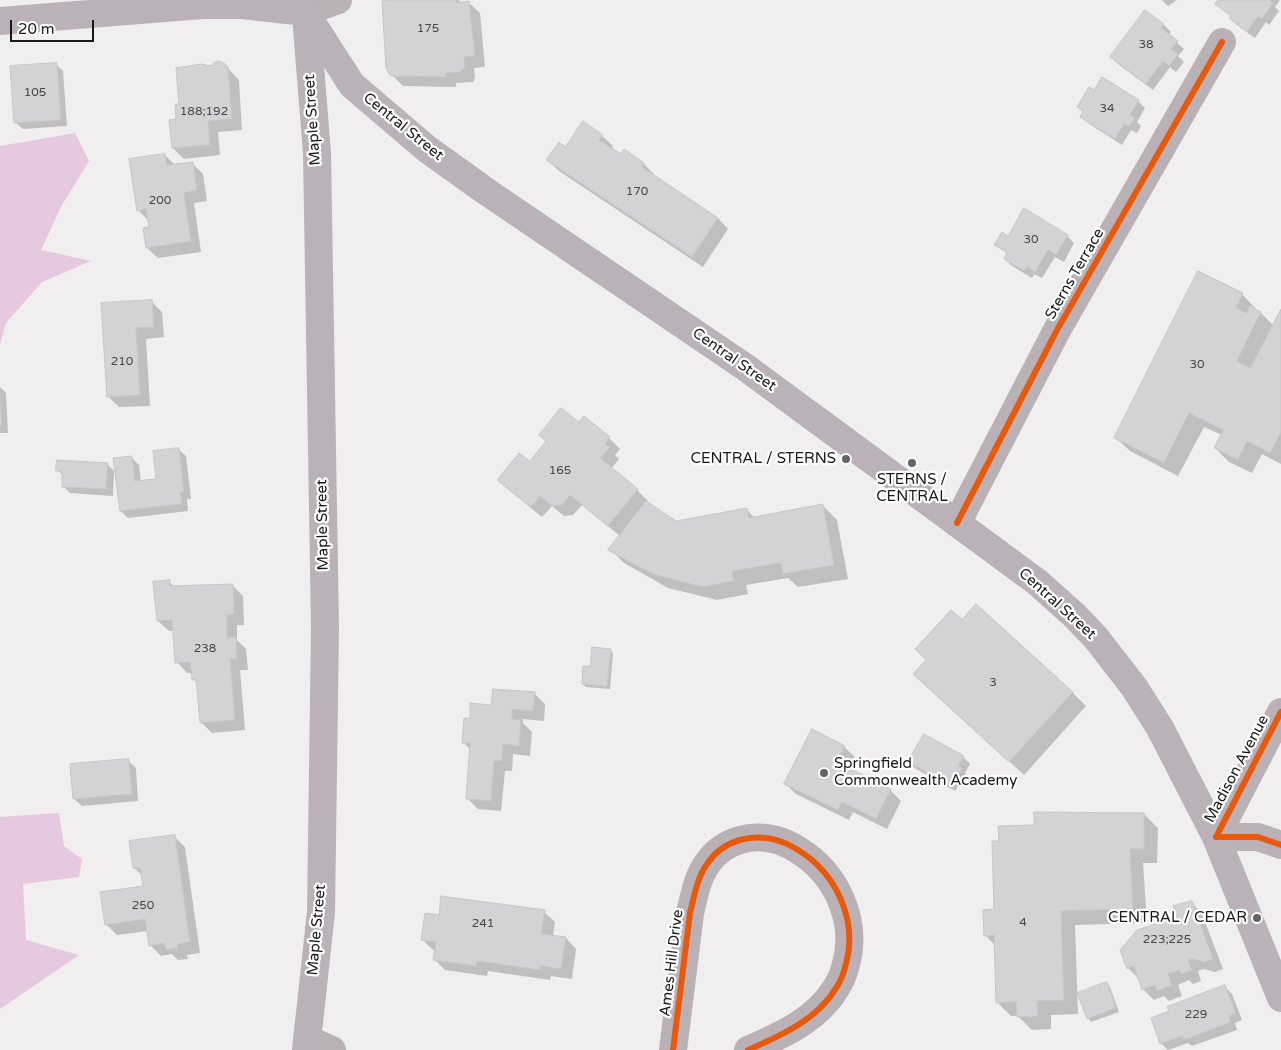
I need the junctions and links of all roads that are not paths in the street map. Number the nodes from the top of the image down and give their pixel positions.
1 (338, 0) edge
2 (304, 6) edge
3 (0, 21) edge
4 (1222, 42) dead end
5 (958, 523) junction
6 (1281, 712) edge
7 (1216, 837) junction
8 (1281, 844) edge
9 (1281, 998) edge
10 (306, 1044) edge
11 (332, 1050) edge
12 (673, 1050) edge
13 (748, 1050) edge

1 - 2 street
2 - 3 main road
2 - 5 main road, Central Street
2 - 10 main road, Maple Street
4 - 5 street, Sterns Terrace
5 - 7 main road, Central Street
6 - 7 street, Madison Avenue
7 - 8 street
7 - 9 main road, Central Street
10 - 11 street
12 - 13 street, Ames Hill Drive

